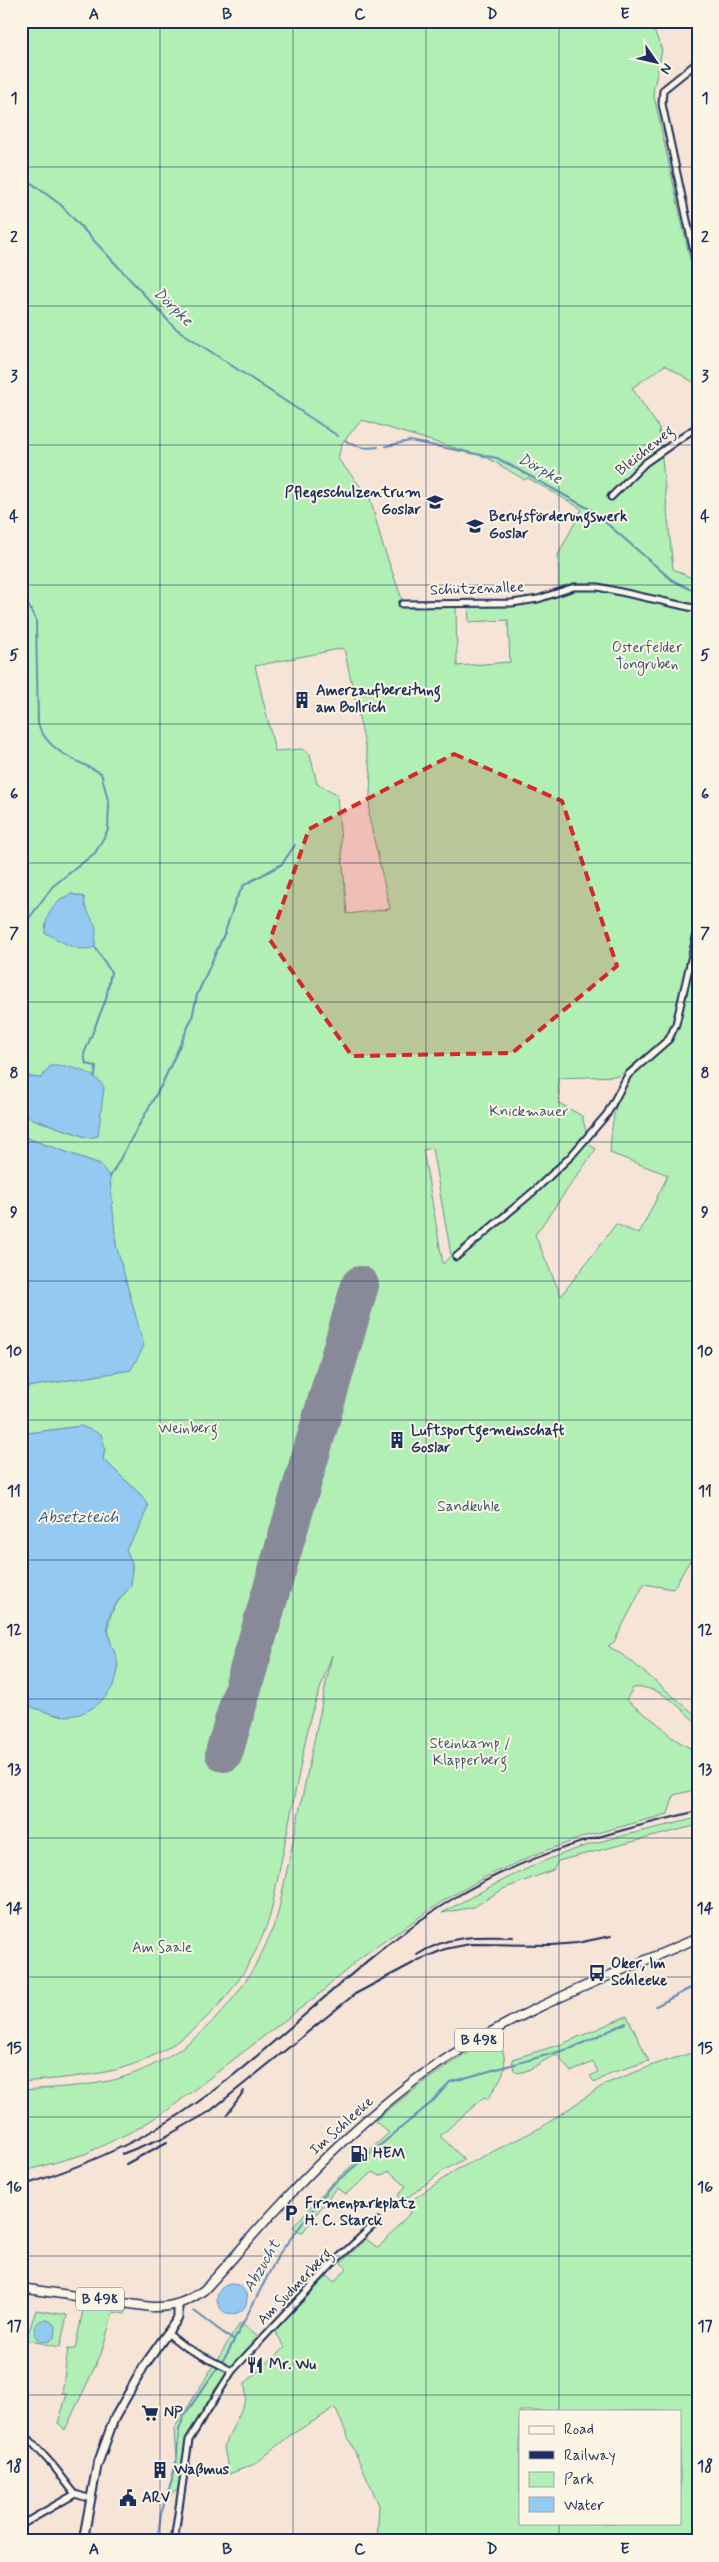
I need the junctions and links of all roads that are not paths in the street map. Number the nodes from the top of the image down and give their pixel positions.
1 (698, 62) edge
2 (698, 272) edge
3 (698, 426) edge
4 (610, 497) dead end
5 (402, 604) dead end
6 (698, 609) edge
7 (698, 929) edge
8 (456, 1257) dead end
9 (698, 1938) edge
10 (378, 2222) dead end
11 (21, 2288) edge
12 (178, 2304) junction
13 (167, 2333) junction
14 (232, 2371) junction
15 (21, 2430) edge
16 (75, 2494) junction
17 (91, 2499) junction
18 (21, 2525) edge
19 (84, 2541) edge
20 (174, 2541) edge

1 - 2 street
3 - 4 street, Bleicheweg
5 - 6 street, Schützenallee
7 - 8 street
9 - 12 main road, Im Schleeke / B 498
10 - 14 street, Am Sudmerberg
11 - 12 main road, Im Schleeke / B 498
12 - 13 main road
13 - 14 street
13 - 17 main road
14 - 20 street, Am Sudmerberg
15 - 16 street
16 - 17 street
16 - 18 street
17 - 19 main road

